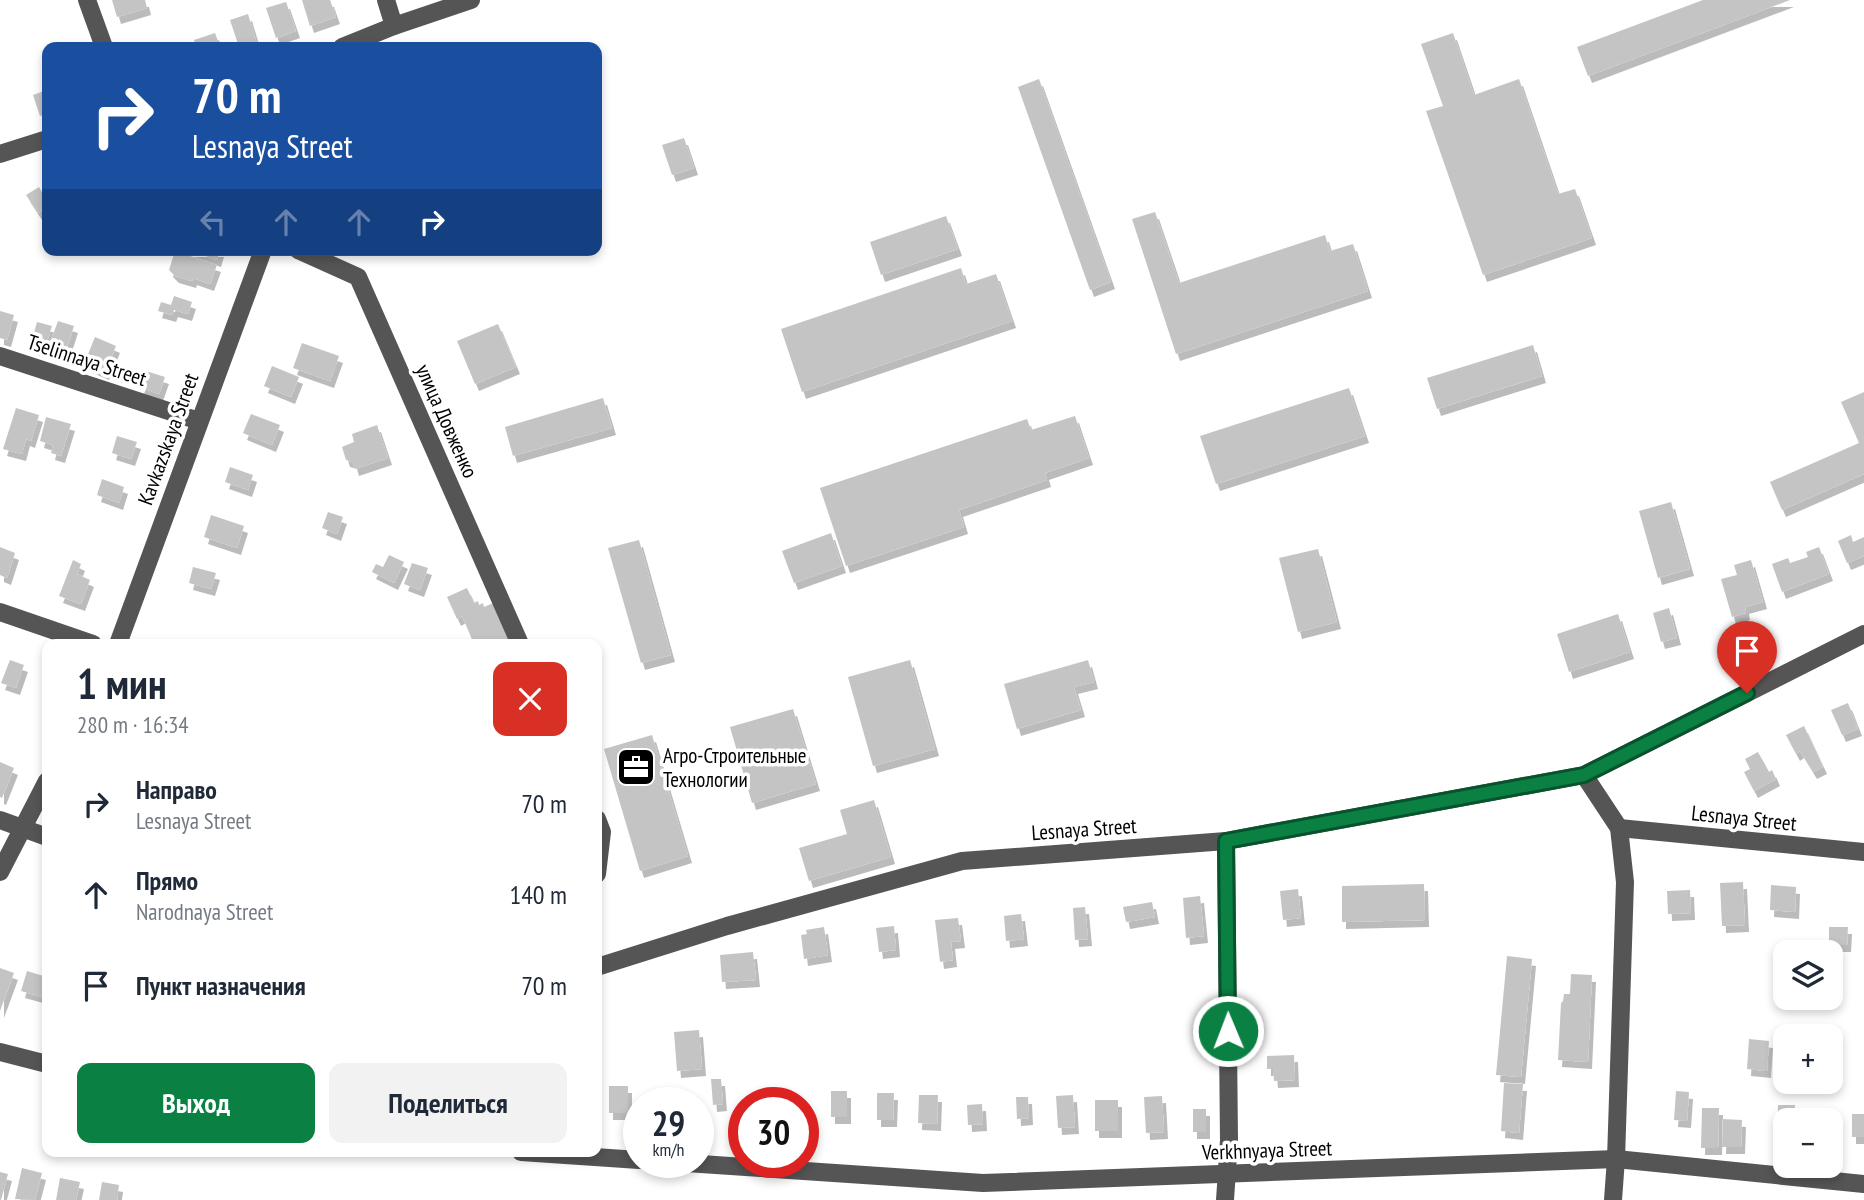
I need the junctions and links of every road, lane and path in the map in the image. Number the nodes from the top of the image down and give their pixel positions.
1 (87, 0) edge
2 (386, 0) edge
3 (471, 0) edge
4 (394, 26) junction
5 (102, 42) edge
6 (354, 42) edge
7 (42, 141) edge
8 (0, 154) edge
9 (261, 256) edge
10 (311, 256) edge
11 (0, 356) edge
12 (199, 421) junction
13 (0, 612) edge
14 (1864, 634) edge
15 (78, 639) edge
16 (120, 639) edge
17 (518, 639) edge
18 (1584, 775) junction
19 (42, 790) edge
20 (0, 821) edge
21 (22, 828) junction
22 (1619, 828) junction
23 (42, 835) edge
24 (1226, 841) junction
25 (1864, 852) edge
26 (0, 872) edge
27 (602, 965) edge
28 (0, 1052) edge
29 (42, 1063) edge
30 (599, 1157) edge
31 (623, 1159) edge
32 (1616, 1159) junction
33 (714, 1165) edge
34 (1227, 1175) junction
35 (1864, 1184) edge
36 (1225, 1200) edge
37 (1613, 1200) edge

1 - 5 street
2 - 4 street
3 - 4 street
4 - 6 street
7 - 8 street
9 - 12 street, Kavkazskaya Street
10 - 17 street, улица Довженко
11 - 12 street, Tselinnaya Street
12 - 16 street, Kavkazskaya Street
13 - 15 street
14 - 18 street, Lesnaya Street
18 - 22 street
18 - 24 street, Lesnaya Street
19 - 21 street
20 - 21 street
21 - 23 street
21 - 26 street
22 - 25 street, Lesnaya Street
22 - 32 street
24 - 27 street, Lesnaya Street
24 - 34 street
28 - 29 street
30 - 31 street
32 - 34 street, Verkhnyaya Street
32 - 35 street, Verkhnyaya Street
32 - 37 street
33 - 34 street, Verkhnyaya Street
34 - 36 street

